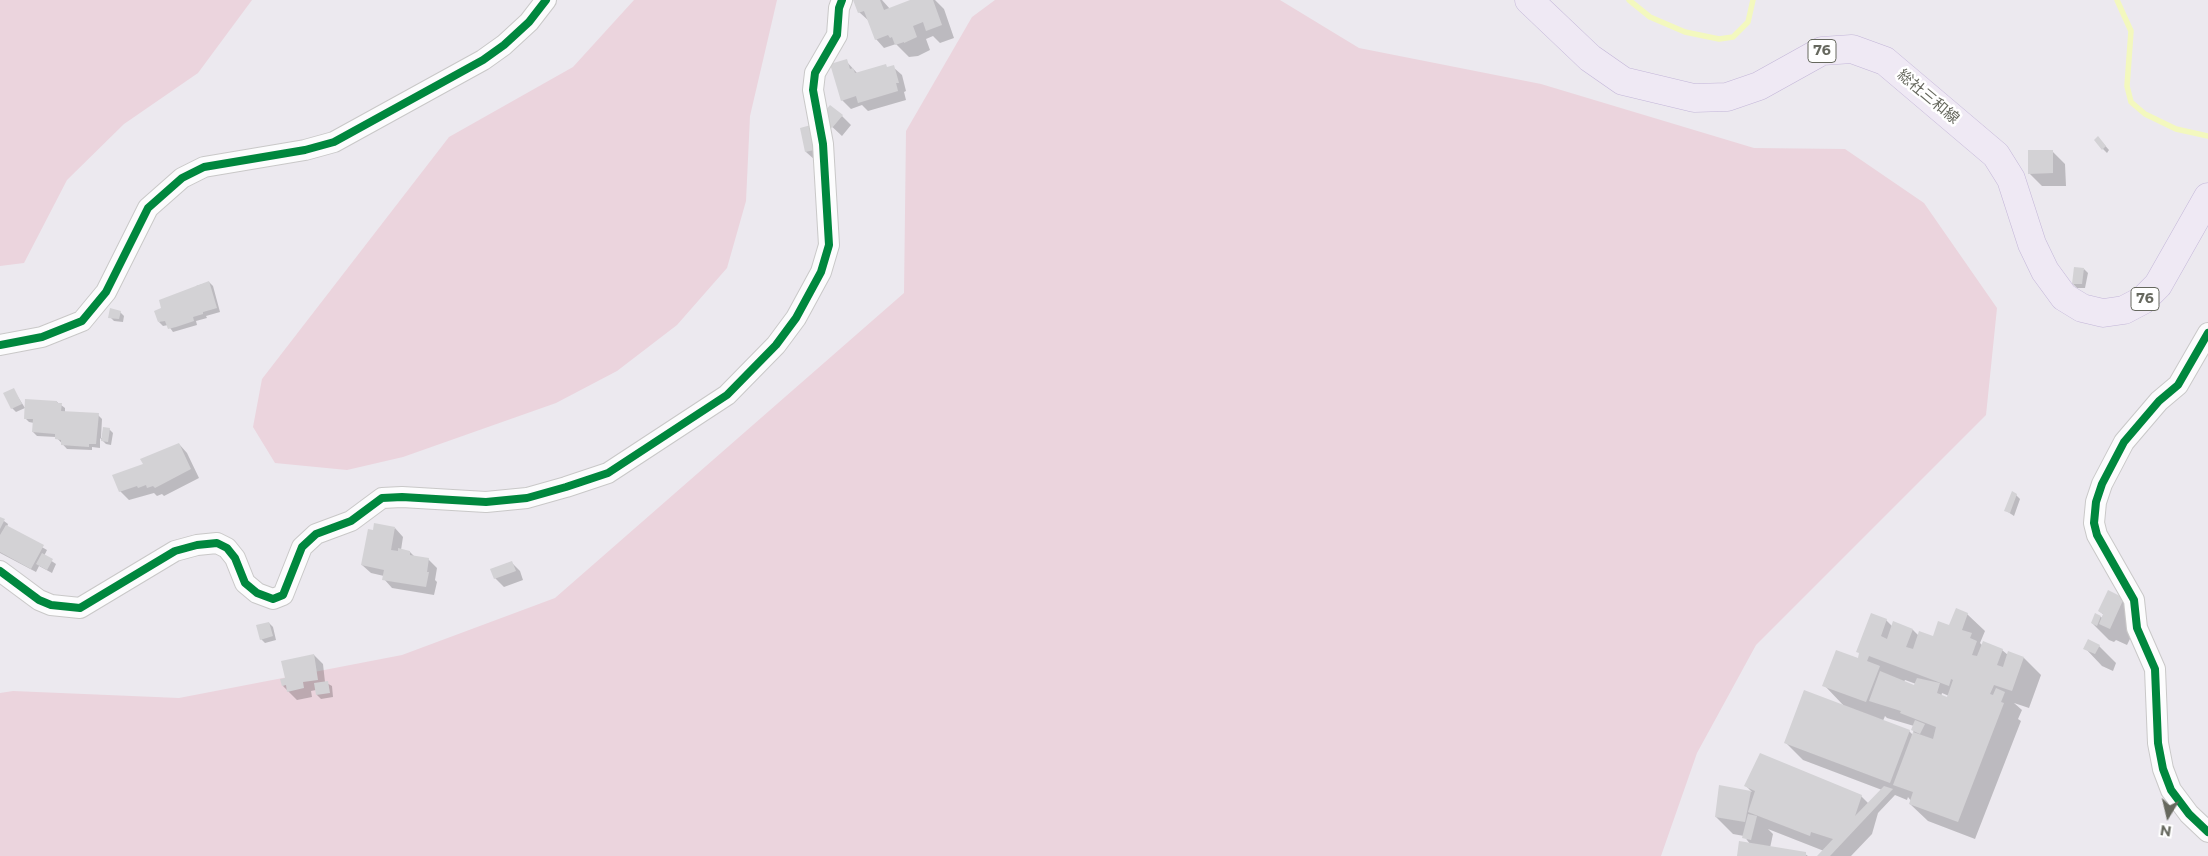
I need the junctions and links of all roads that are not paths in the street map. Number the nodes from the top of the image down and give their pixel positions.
1 (546, 0) edge
2 (842, 0) edge
3 (1529, 0) edge
4 (2208, 197) edge
5 (2208, 334) edge
6 (0, 345) edge
7 (0, 571) edge
8 (2208, 832) edge

1 - 6 street
2 - 7 street
3 - 4 main road, 総社三和線 / 76
5 - 8 street

